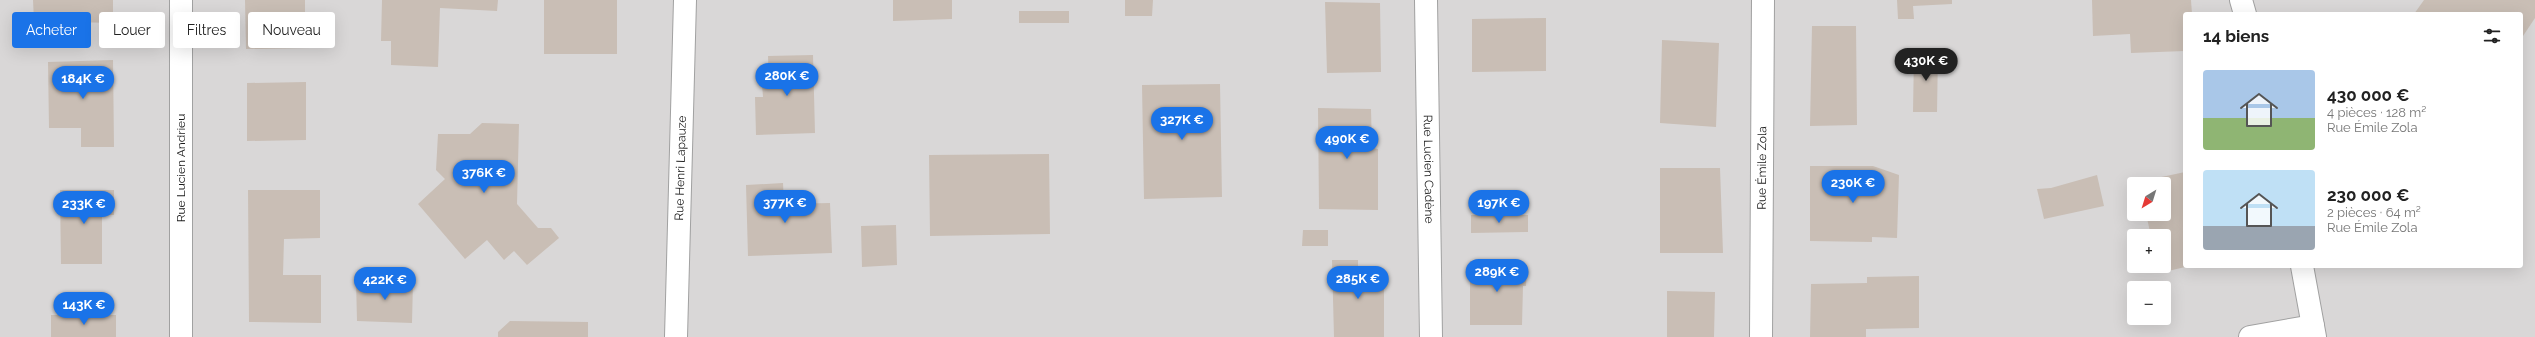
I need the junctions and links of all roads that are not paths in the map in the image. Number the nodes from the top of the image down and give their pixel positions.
1 (181, 0) edge
2 (685, 0) edge
3 (1426, 0) edge
4 (1763, 0) edge
5 (2241, 0) edge
6 (2244, 12) edge
7 (2302, 268) edge
8 (2314, 331) edge
9 (181, 337) edge
10 (676, 337) edge
11 (1431, 337) edge
12 (1761, 337) edge
13 (2250, 337) edge

1 - 9 street, Rue Lucien Andrieu
2 - 10 street, Rue Henri Lapauze
3 - 11 street, Rue Lucien Cadène
4 - 12 street, Rue Émile Zola
5 - 6 street
7 - 8 street
8 - 13 street

